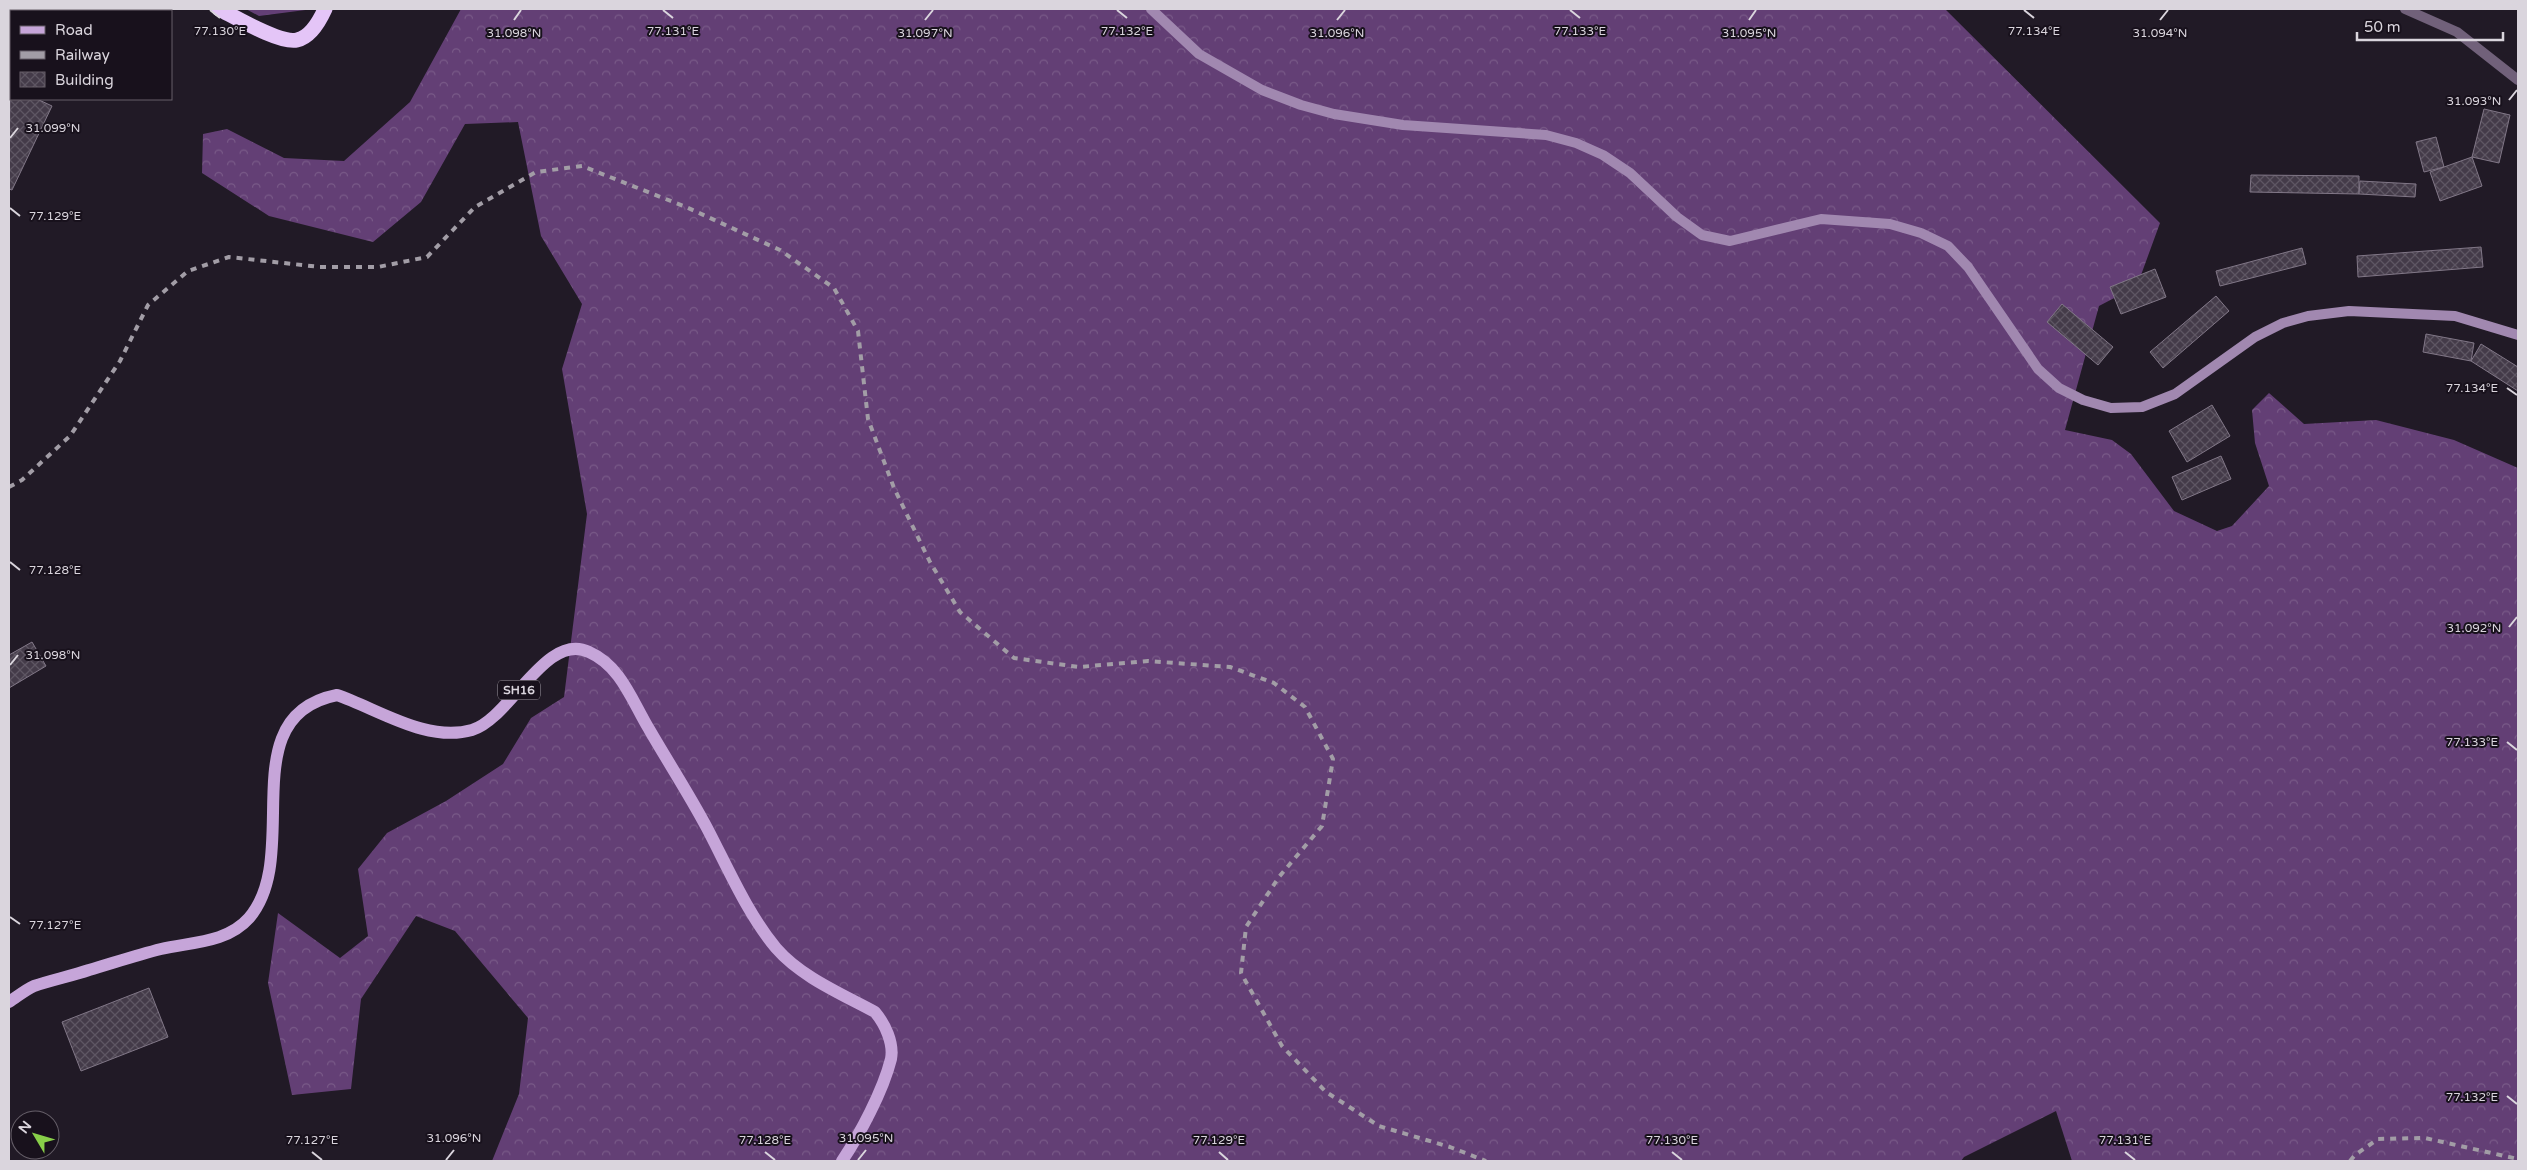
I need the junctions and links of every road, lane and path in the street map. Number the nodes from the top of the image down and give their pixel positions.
1 (218, 9) edge
2 (325, 9) edge
3 (1151, 9) edge
4 (2405, 9) edge
5 (2518, 80) edge
6 (2518, 335) edge
7 (9, 1002) edge
8 (842, 1161) edge

1 - 2 highway
3 - 6 street
4 - 5 street
7 - 8 main road, SH16

